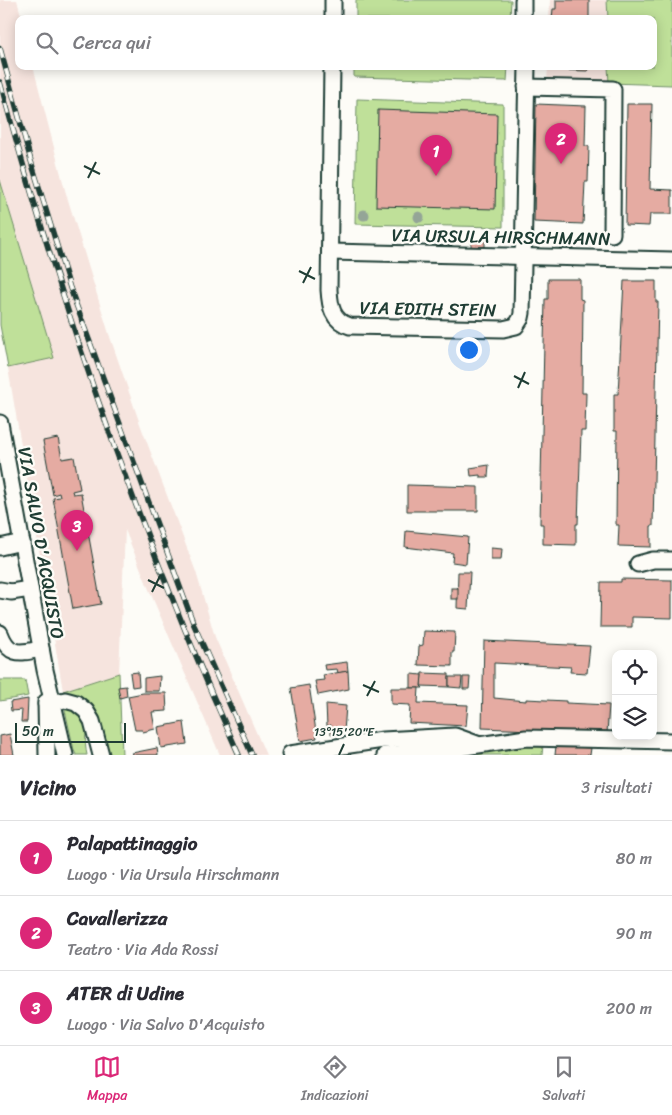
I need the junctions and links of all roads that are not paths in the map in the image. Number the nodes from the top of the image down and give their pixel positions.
1 (333, 0) edge
2 (523, 0) edge
3 (333, 15) edge
4 (523, 15) edge
5 (332, 70) edge
6 (526, 70) edge
7 (526, 87) junction
8 (612, 234) dead end
9 (330, 252) junction
10 (523, 256) junction
11 (672, 260) edge
12 (0, 423) edge
13 (2, 447) edge
14 (22, 542) junction
15 (0, 547) edge
16 (672, 560) edge
17 (638, 564) dead end
18 (30, 589) junction
19 (0, 590) edge
20 (0, 633) edge
21 (42, 649) junction
22 (49, 703) junction
23 (672, 741) edge
24 (478, 745) junction
25 (290, 754) edge
26 (47, 755) edge
27 (65, 755) edge
28 (102, 755) edge
29 (385, 755) edge

1 - 3 street
2 - 4 street
5 - 9 street, VIA EDITH STEIN
6 - 7 street, VIA EDITH STEIN
7 - 8 street
7 - 10 street, VIA EDITH STEIN
9 - 10 street, VIA URSULA HIRSCHMANN
9 - 10 street, VIA EDITH STEIN
10 - 11 street, VIA URSULA HIRSCHMANN
12 - 13 street, VIA SALVO D'ACQUISTO
13 - 14 street, VIA SALVO D'ACQUISTO
14 - 15 street
14 - 18 street, VIA SALVO D'ACQUISTO
16 - 17 street
18 - 19 street
18 - 21 street, VIA SALVO D'ACQUISTO
20 - 21 street
21 - 22 street, VIA SALVO D'ACQUISTO
22 - 26 street, VIA SALVO D'ACQUISTO
22 - 27 street, VIA SALVO D'ACQUISTO
22 - 28 street
23 - 24 street
24 - 25 street
24 - 29 street

